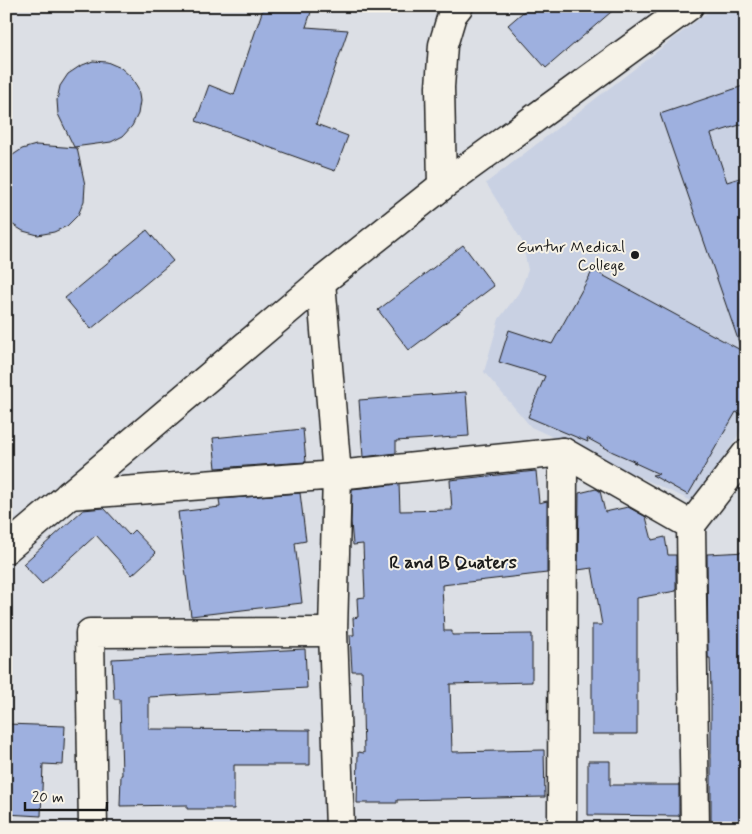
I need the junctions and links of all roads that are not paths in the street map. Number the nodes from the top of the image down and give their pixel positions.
1 (459, 6) edge
2 (689, 6) edge
3 (442, 186) junction
4 (322, 282) junction
5 (563, 452) junction
6 (746, 454) edge
7 (337, 475) junction
8 (69, 495) junction
9 (691, 525) junction
10 (6, 549) edge
11 (333, 632) junction
12 (93, 828) edge
13 (340, 828) edge
14 (562, 828) edge
15 (695, 828) edge

1 - 3 street
2 - 3 street
3 - 4 street
4 - 7 street
4 - 8 street
5 - 7 street
5 - 9 street
5 - 14 street
6 - 9 street
7 - 8 street
7 - 11 street
8 - 10 street
9 - 15 street
11 - 12 street
11 - 13 street

